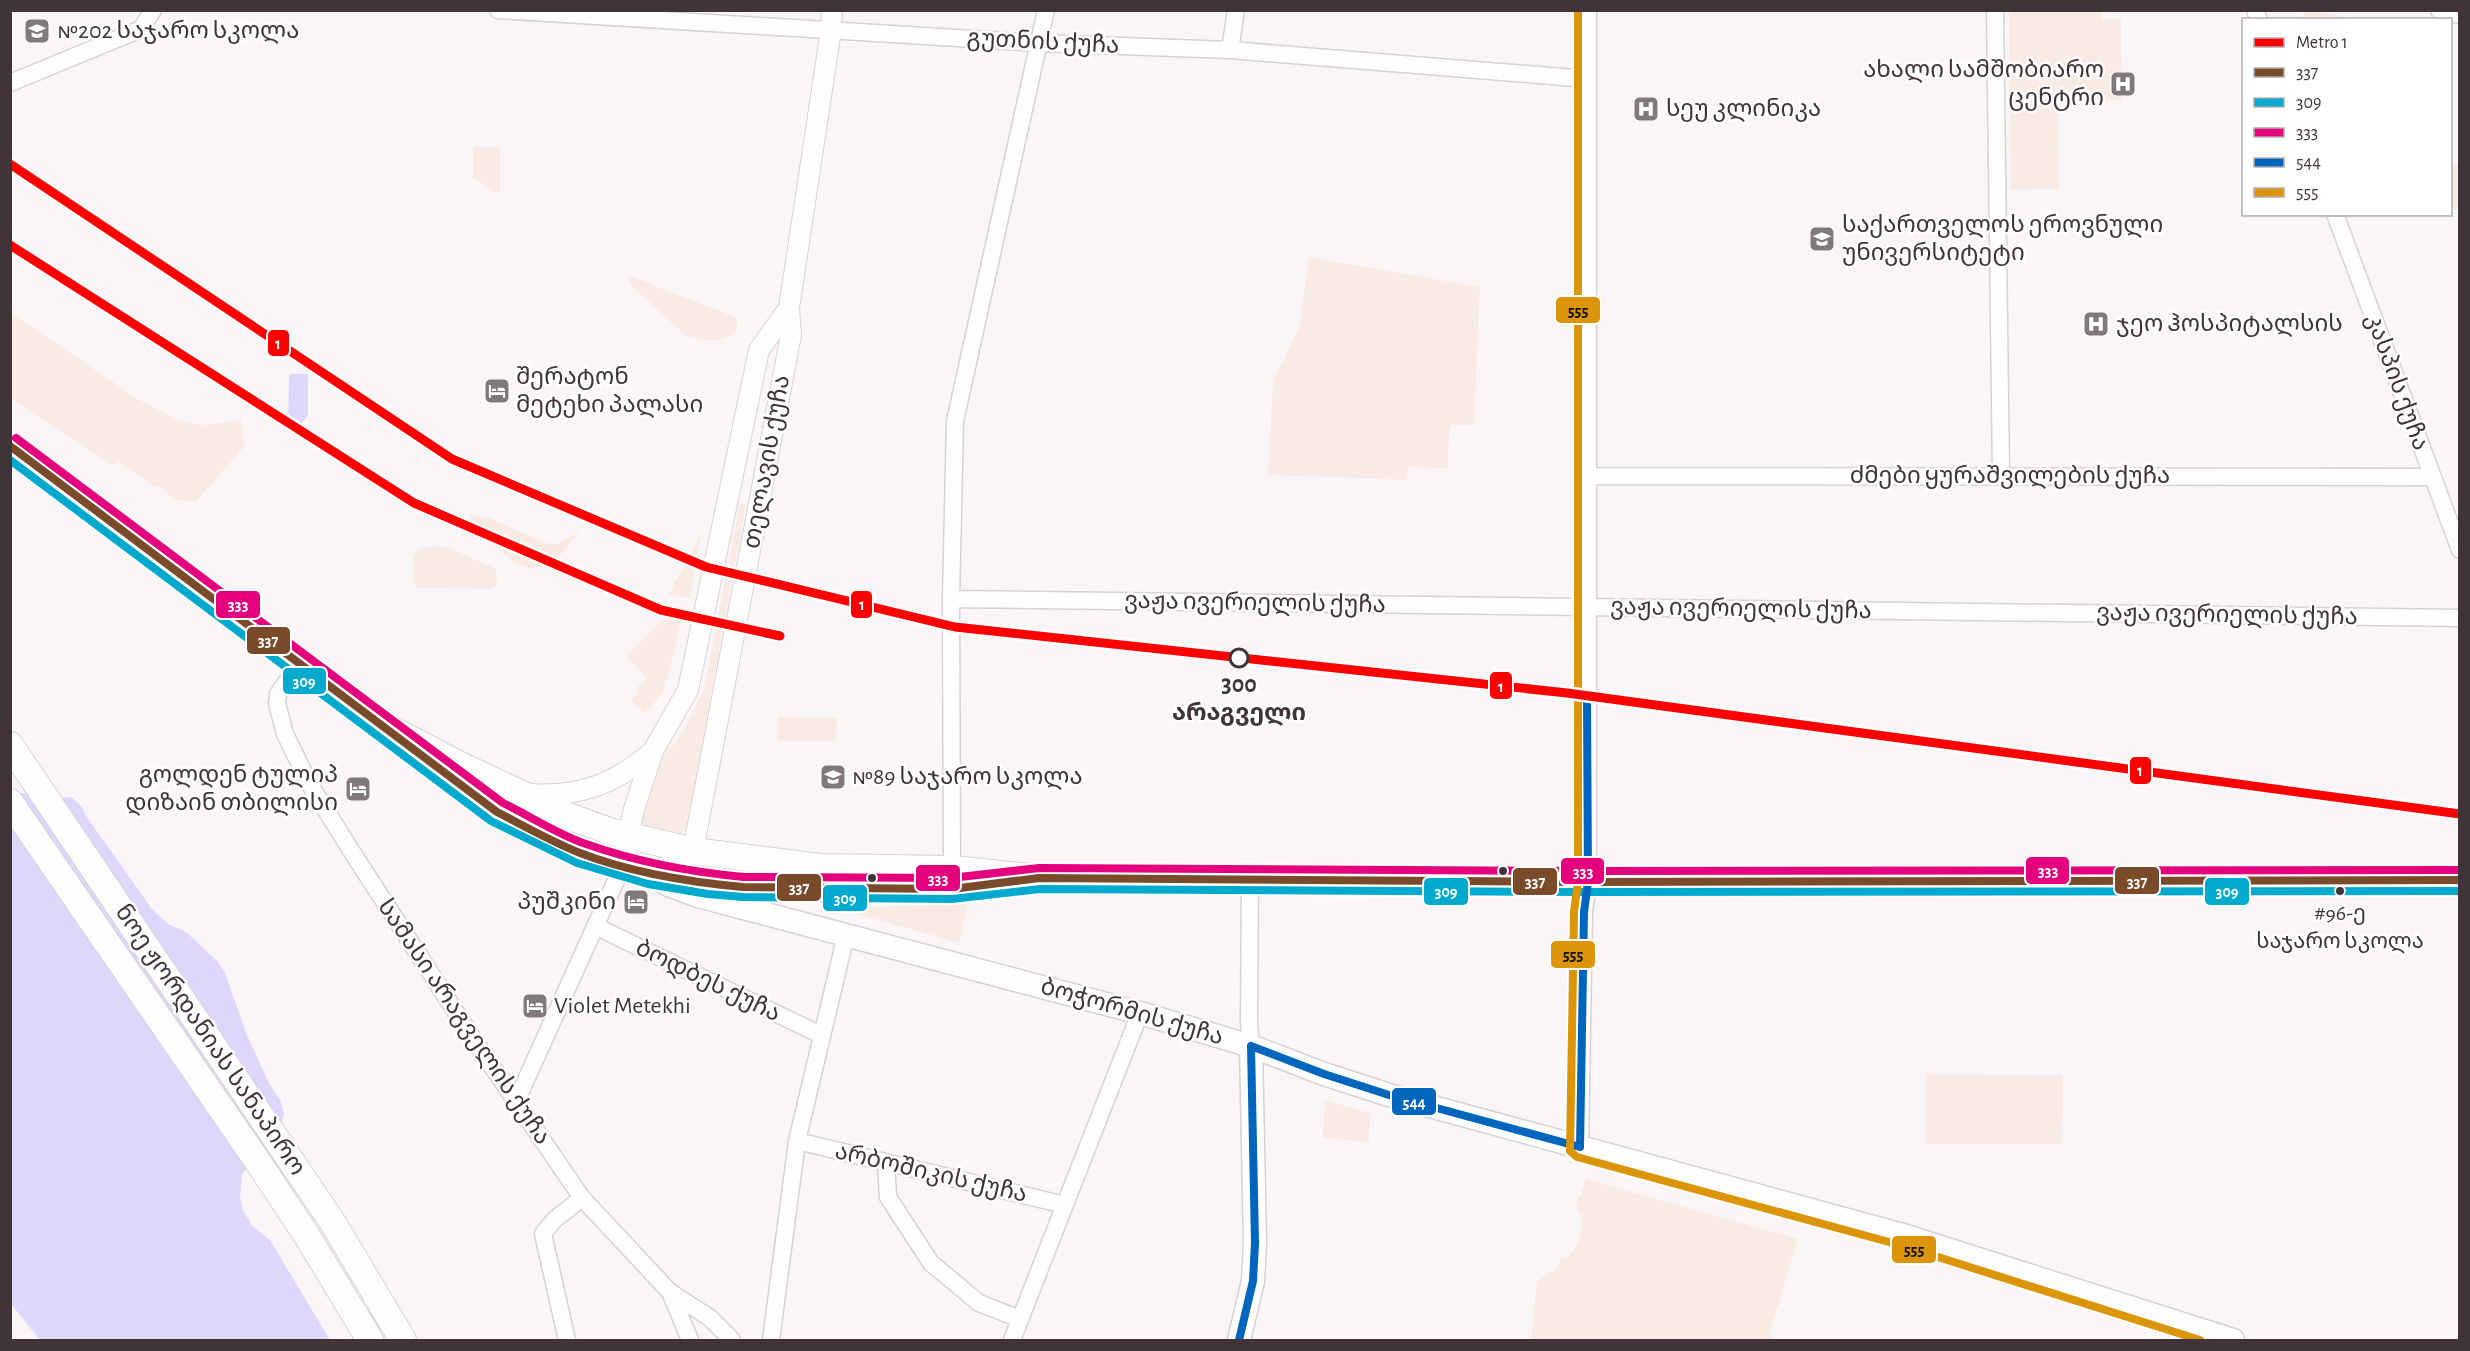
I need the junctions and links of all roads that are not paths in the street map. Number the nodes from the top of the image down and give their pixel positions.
1 (153, 10) edge
2 (498, 10) edge
3 (1047, 10) edge
4 (1236, 10) edge
5 (1588, 10) edge
6 (1995, 10) edge
7 (2439, 10) edge
8 (622, 14) edge
9 (2460, 15) edge
10 (831, 20) edge
11 (1039, 44) junction
12 (1230, 50) junction
13 (1588, 79) junction
14 (10, 83) edge
15 (2336, 216) edge
16 (789, 308) junction
17 (10, 446) edge
18 (1588, 476) junction
19 (2001, 476) junction
20 (2432, 477) junction
21 (2460, 550) edge
22 (951, 599) junction
23 (1587, 608) junction
24 (2460, 618) edge
25 (300, 663) junction
26 (376, 721) junction
27 (10, 745) edge
28 (653, 751) junction
29 (518, 794) junction
30 (10, 802) edge
31 (628, 836) junction
32 (693, 851) junction
33 (622, 867) junction
34 (952, 869) junction
35 (651, 874) junction
36 (1039, 878) junction
37 (1250, 878) junction
38 (2460, 880) edge
39 (1588, 882) junction
40 (596, 926) junction
41 (846, 935) junction
42 (1140, 1013) junction
43 (821, 1035) junction
44 (1251, 1046) junction
45 (516, 1102) junction
46 (797, 1141) junction
47 (1580, 1147) junction
48 (886, 1163) junction
49 (582, 1198) junction
50 (1065, 1205) junction
51 (670, 1292) junction
52 (1020, 1319) junction
53 (370, 1341) edge
54 (404, 1341) edge
55 (567, 1341) edge
56 (690, 1341) edge
57 (732, 1341) edge
58 (771, 1341) edge
59 (1012, 1341) edge
60 (1239, 1341) edge
61 (2234, 1341) edge

1 - 14 street
2 - 8 street, გუთნის ქუჩა
3 - 11 street
4 - 12 street
5 - 13 street
6 - 19 street
7 - 9 street
8 - 10 street, გუთნის ქუჩა
10 - 11 street, გუთნის ქუჩა
10 - 16 street, თელავის ქუჩა
11 - 12 street, გუთნის ქუჩა
11 - 22 street
12 - 13 street, გუთნის ქუჩა
13 - 18 street
15 - 20 street, კასპის ქუჩა
16 - 28 street, თელავის ქუჩა
16 - 32 street, თელავის ქუჩა
17 - 25 main road
18 - 19 street, ძმები ყურაშვილების ქუჩა
18 - 23 street
19 - 20 street, ძმები ყურაშვილების ქუჩა
20 - 21 street, კასპის ქუჩა
22 - 23 street, ვაჟა ივერიელის ქუჩა
22 - 34 street
23 - 24 street, ვაჟა ივერიელის ქუჩა
23 - 39 street
25 - 26 main road
25 - 45 street, სამასი არაგველის ქუჩა
26 - 29 main road
26 - 33 main road
27 - 54 main road, ნოე ჟორდანიას სანაპირო
28 - 29 street, თელავის ქუჩა
28 - 31 street, თელავის ქუჩა
29 - 31 main road
30 - 53 main road, ნოე ჟორდანიას სანაპირო
31 - 32 main road
31 - 33 street, თელავის ქუჩა
32 - 34 main road
32 - 35 street
33 - 35 main road
33 - 40 street
34 - 36 main road
35 - 36 main road
35 - 41 main road, ბოჭორმის ქუჩა
36 - 37 main road
37 - 39 main road
37 - 44 street
38 - 39 main road
39 - 47 street
40 - 43 street, ბოდბეს ქუჩა
40 - 45 street
41 - 42 main road, ბოჭორმის ქუჩა
41 - 43 street
42 - 44 main road, ბოჭორმის ქუჩა
42 - 50 street
43 - 46 street
44 - 47 main road, ბოჭორმის ქუჩა
44 - 60 main road
45 - 49 street, სამასი არაგველის ქუჩა
46 - 48 street, არბოშიკის ქუჩა
46 - 58 street
47 - 61 main road, ბოჭორმის ქუჩა
48 - 50 street, არბოშიკის ქუჩა
48 - 52 street
49 - 51 street, სამასი არაგველის ქუჩა
49 - 55 street
50 - 52 street
51 - 56 street
51 - 57 street, სამასი არაგველის ქუჩა
52 - 59 street

